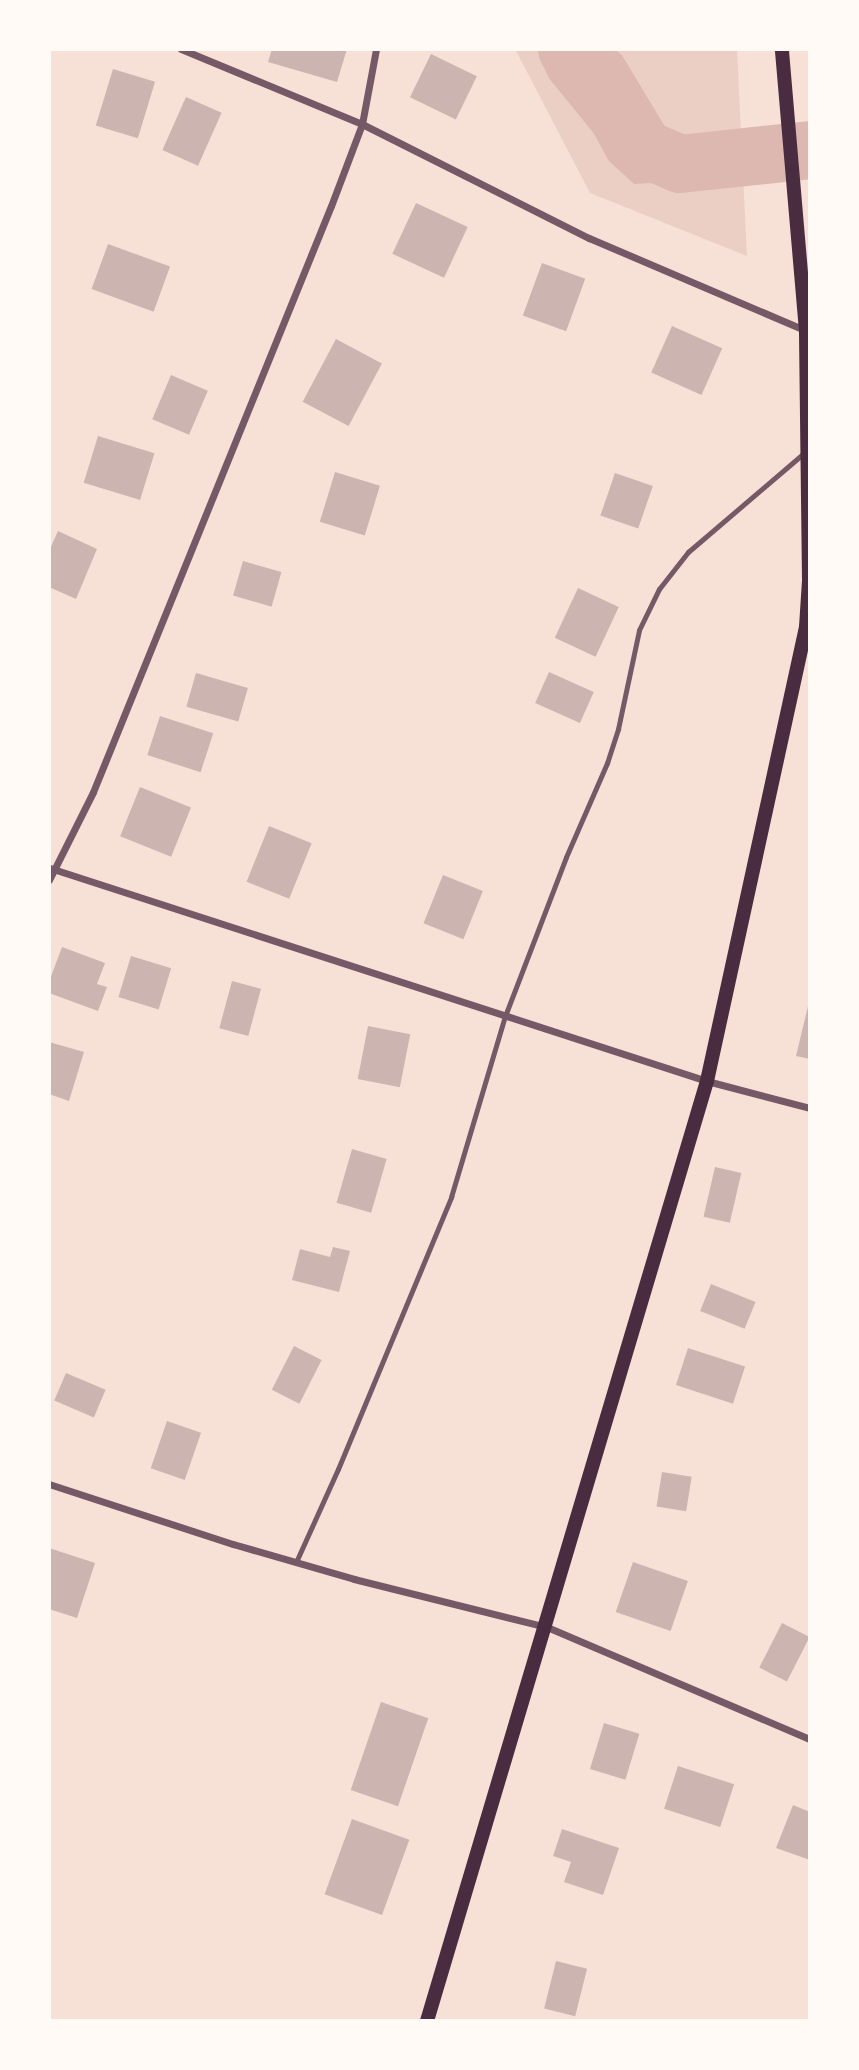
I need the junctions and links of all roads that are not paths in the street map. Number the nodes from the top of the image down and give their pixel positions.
1 (181, 49) edge
2 (376, 49) edge
3 (782, 49) edge
4 (362, 124) junction
5 (806, 331) junction
6 (808, 450) junction
7 (809, 628) edge
8 (51, 869) edge
9 (49, 880) edge
10 (505, 1016) junction
11 (706, 1081) junction
12 (810, 1108) edge
13 (49, 1483) edge
14 (296, 1562) junction
15 (547, 1627) junction
16 (810, 1739) edge
17 (427, 2021) edge

1 - 4 street
2 - 4 street
3 - 5 main road
4 - 5 street
4 - 8 street
5 - 6 main road
6 - 7 main road
6 - 10 lane
7 - 11 main road
8 - 9 street
8 - 10 street
10 - 11 street
10 - 14 lane
11 - 12 street
11 - 15 main road
13 - 14 street
14 - 15 street
15 - 16 street
15 - 17 main road

